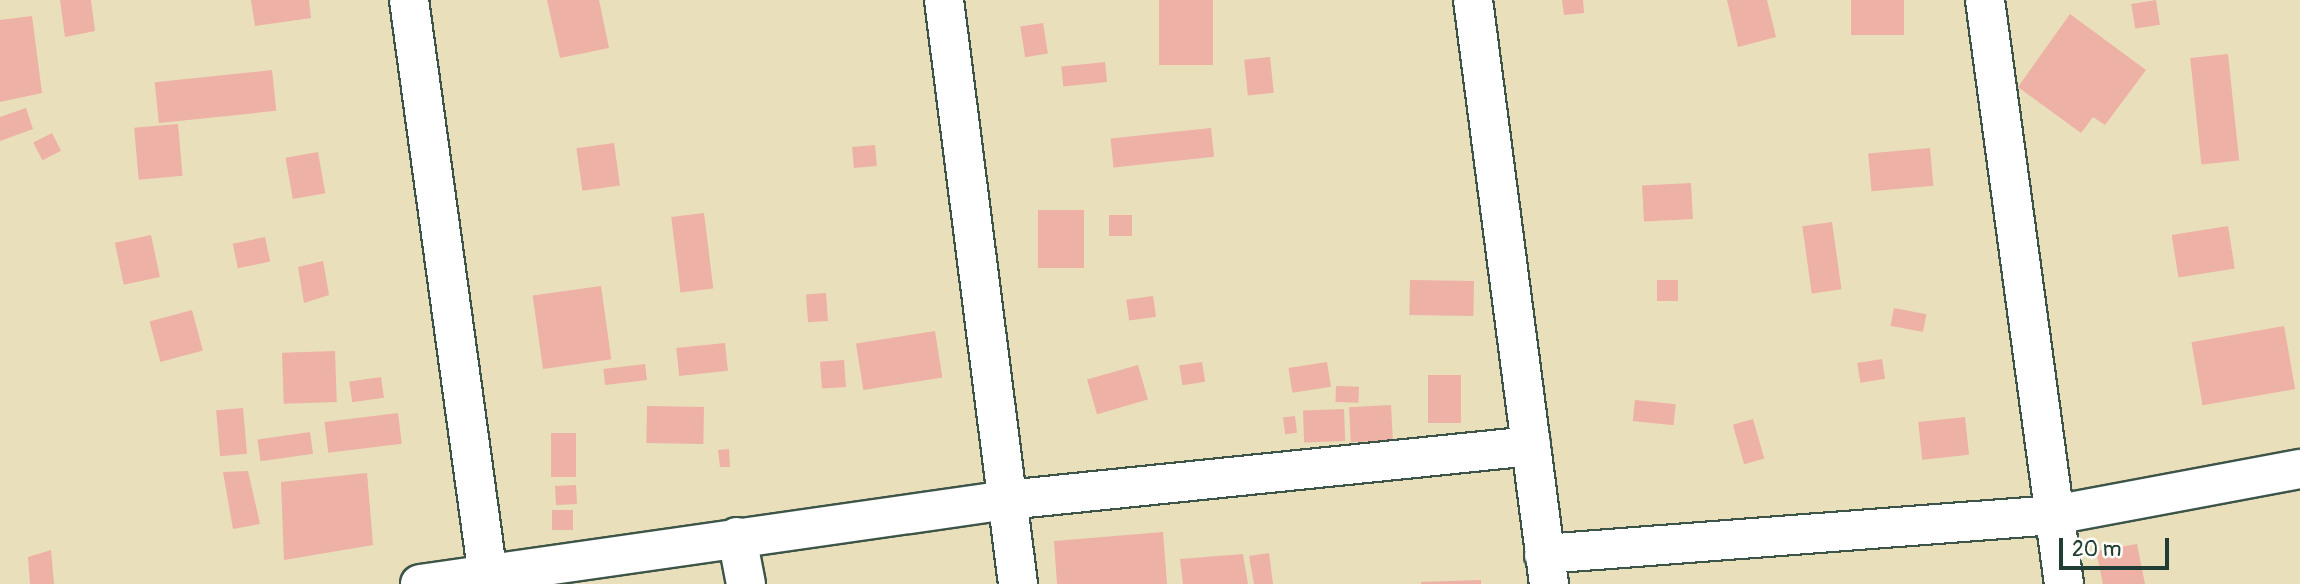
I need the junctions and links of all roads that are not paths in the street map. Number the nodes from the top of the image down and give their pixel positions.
1 (409, 0) edge
2 (944, 0) edge
3 (1474, 0) edge
4 (1985, 0) edge
5 (1531, 446) junction
6 (2300, 469) edge
7 (1007, 500) junction
8 (2054, 515) junction
9 (737, 537) junction
10 (1546, 569) edge
11 (488, 578) edge
12 (420, 584) edge
13 (746, 584) edge
14 (1018, 584) edge
15 (2064, 584) edge

1 - 11 street
2 - 7 street
3 - 5 street
4 - 8 street
5 - 7 street
5 - 10 street
6 - 8 street
7 - 9 street
7 - 14 street
8 - 10 street
8 - 15 street
9 - 11 street
9 - 13 street
11 - 12 street

